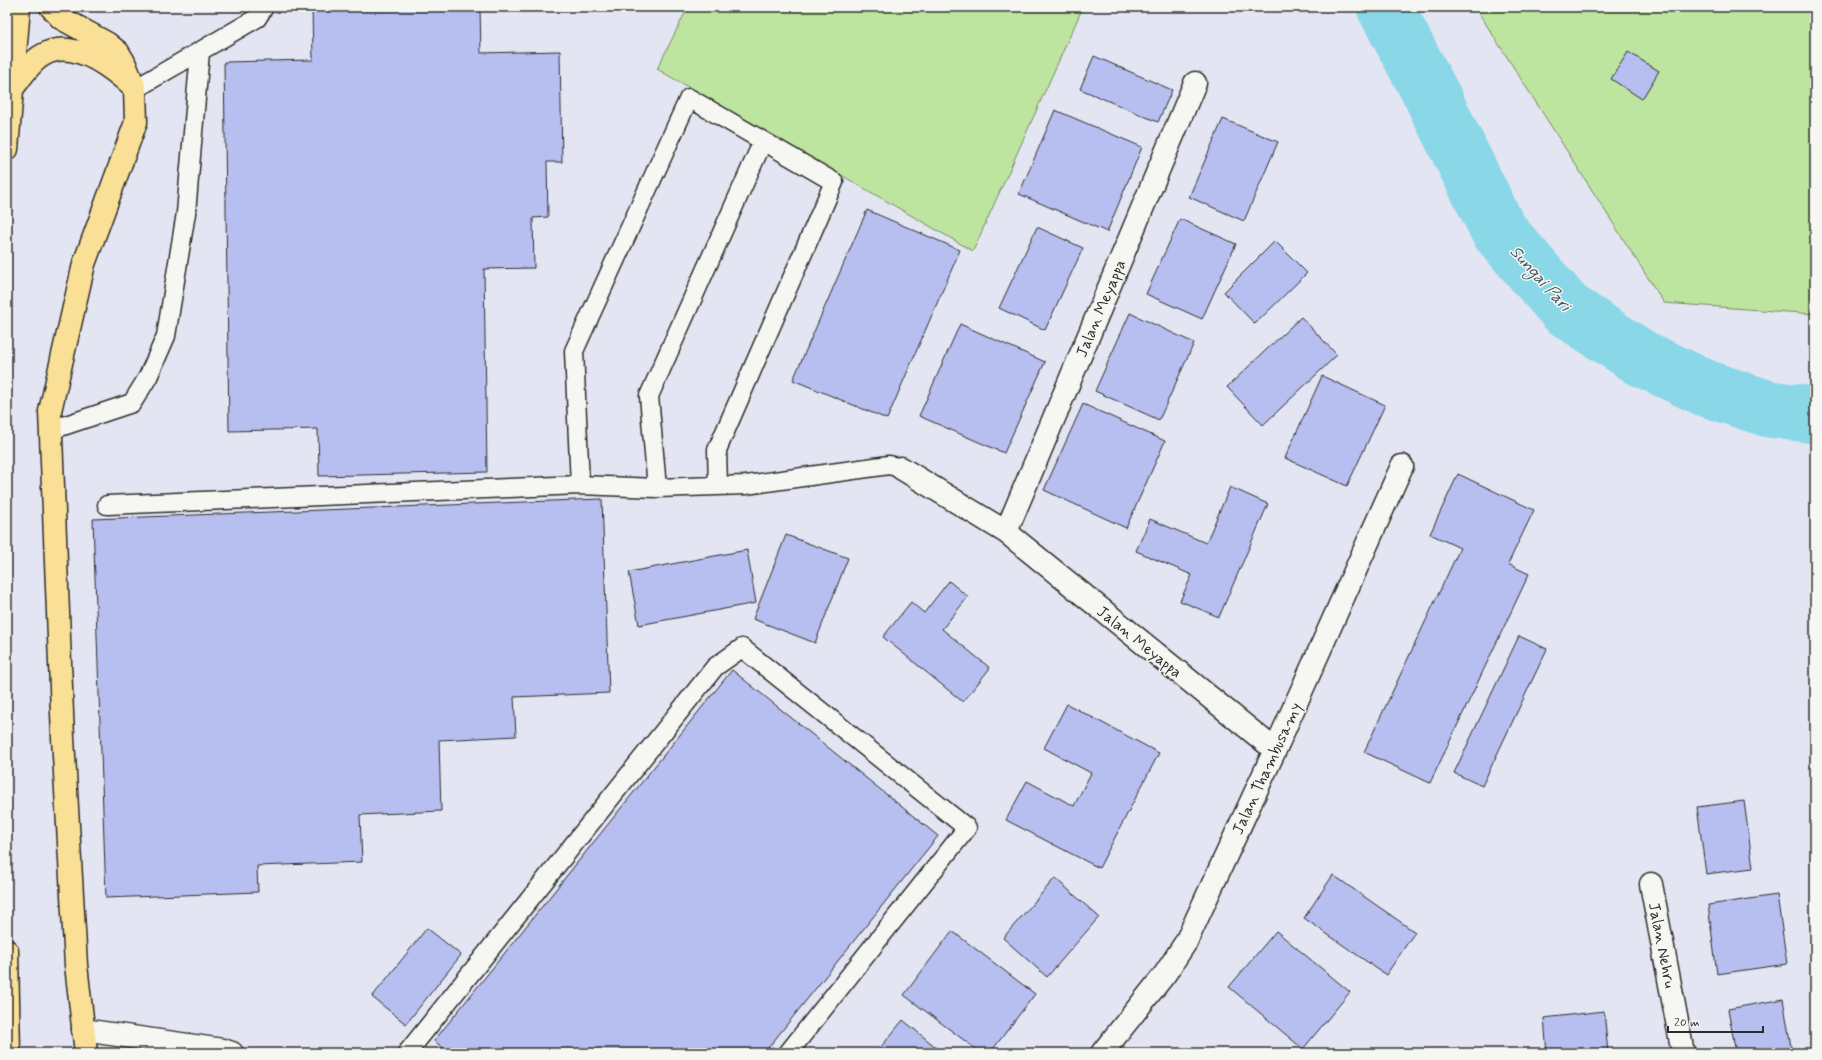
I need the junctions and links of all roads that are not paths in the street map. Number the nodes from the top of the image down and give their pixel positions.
1 (19, 7) edge
2 (51, 7) edge
3 (264, 7) edge
4 (200, 52) junction
5 (1195, 83) dead end
6 (12, 89) junction
7 (135, 90) junction
8 (763, 141) junction
9 (7, 149) edge
10 (50, 430) junction
11 (1402, 466) dead end
12 (901, 468) joint
13 (580, 485) junction
14 (718, 486) junction
15 (657, 488) junction
16 (107, 505) dead end
17 (1006, 532) junction
18 (1275, 750) junction
19 (1651, 884) dead end
20 (7, 951) edge
21 (83, 1030) junction
22 (9, 1053) edge
23 (86, 1053) edge
24 (232, 1053) edge
25 (407, 1053) edge
26 (788, 1053) edge
27 (1102, 1053) edge
28 (1683, 1053) edge

1 - 6 main road
2 - 7 main road
3 - 4 lane
4 - 7 lane
4 - 10 lane
5 - 17 street, Jalan Meyappa
6 - 7 main road
6 - 9 main road
7 - 10 main road
8 - 13 lane
8 - 14 lane
8 - 15 lane
10 - 21 main road
11 - 18 street, Jalan Thambusamy
12 - 14 lane
12 - 17 street, Jalan Meyappa
13 - 15 lane
13 - 16 lane
14 - 15 lane
17 - 18 street, Jalan Meyappa
18 - 27 street, Jalan Thambusamy
19 - 28 street, Jalan Nehru
20 - 22 main road
21 - 23 main road
21 - 24 street
25 - 26 lane

